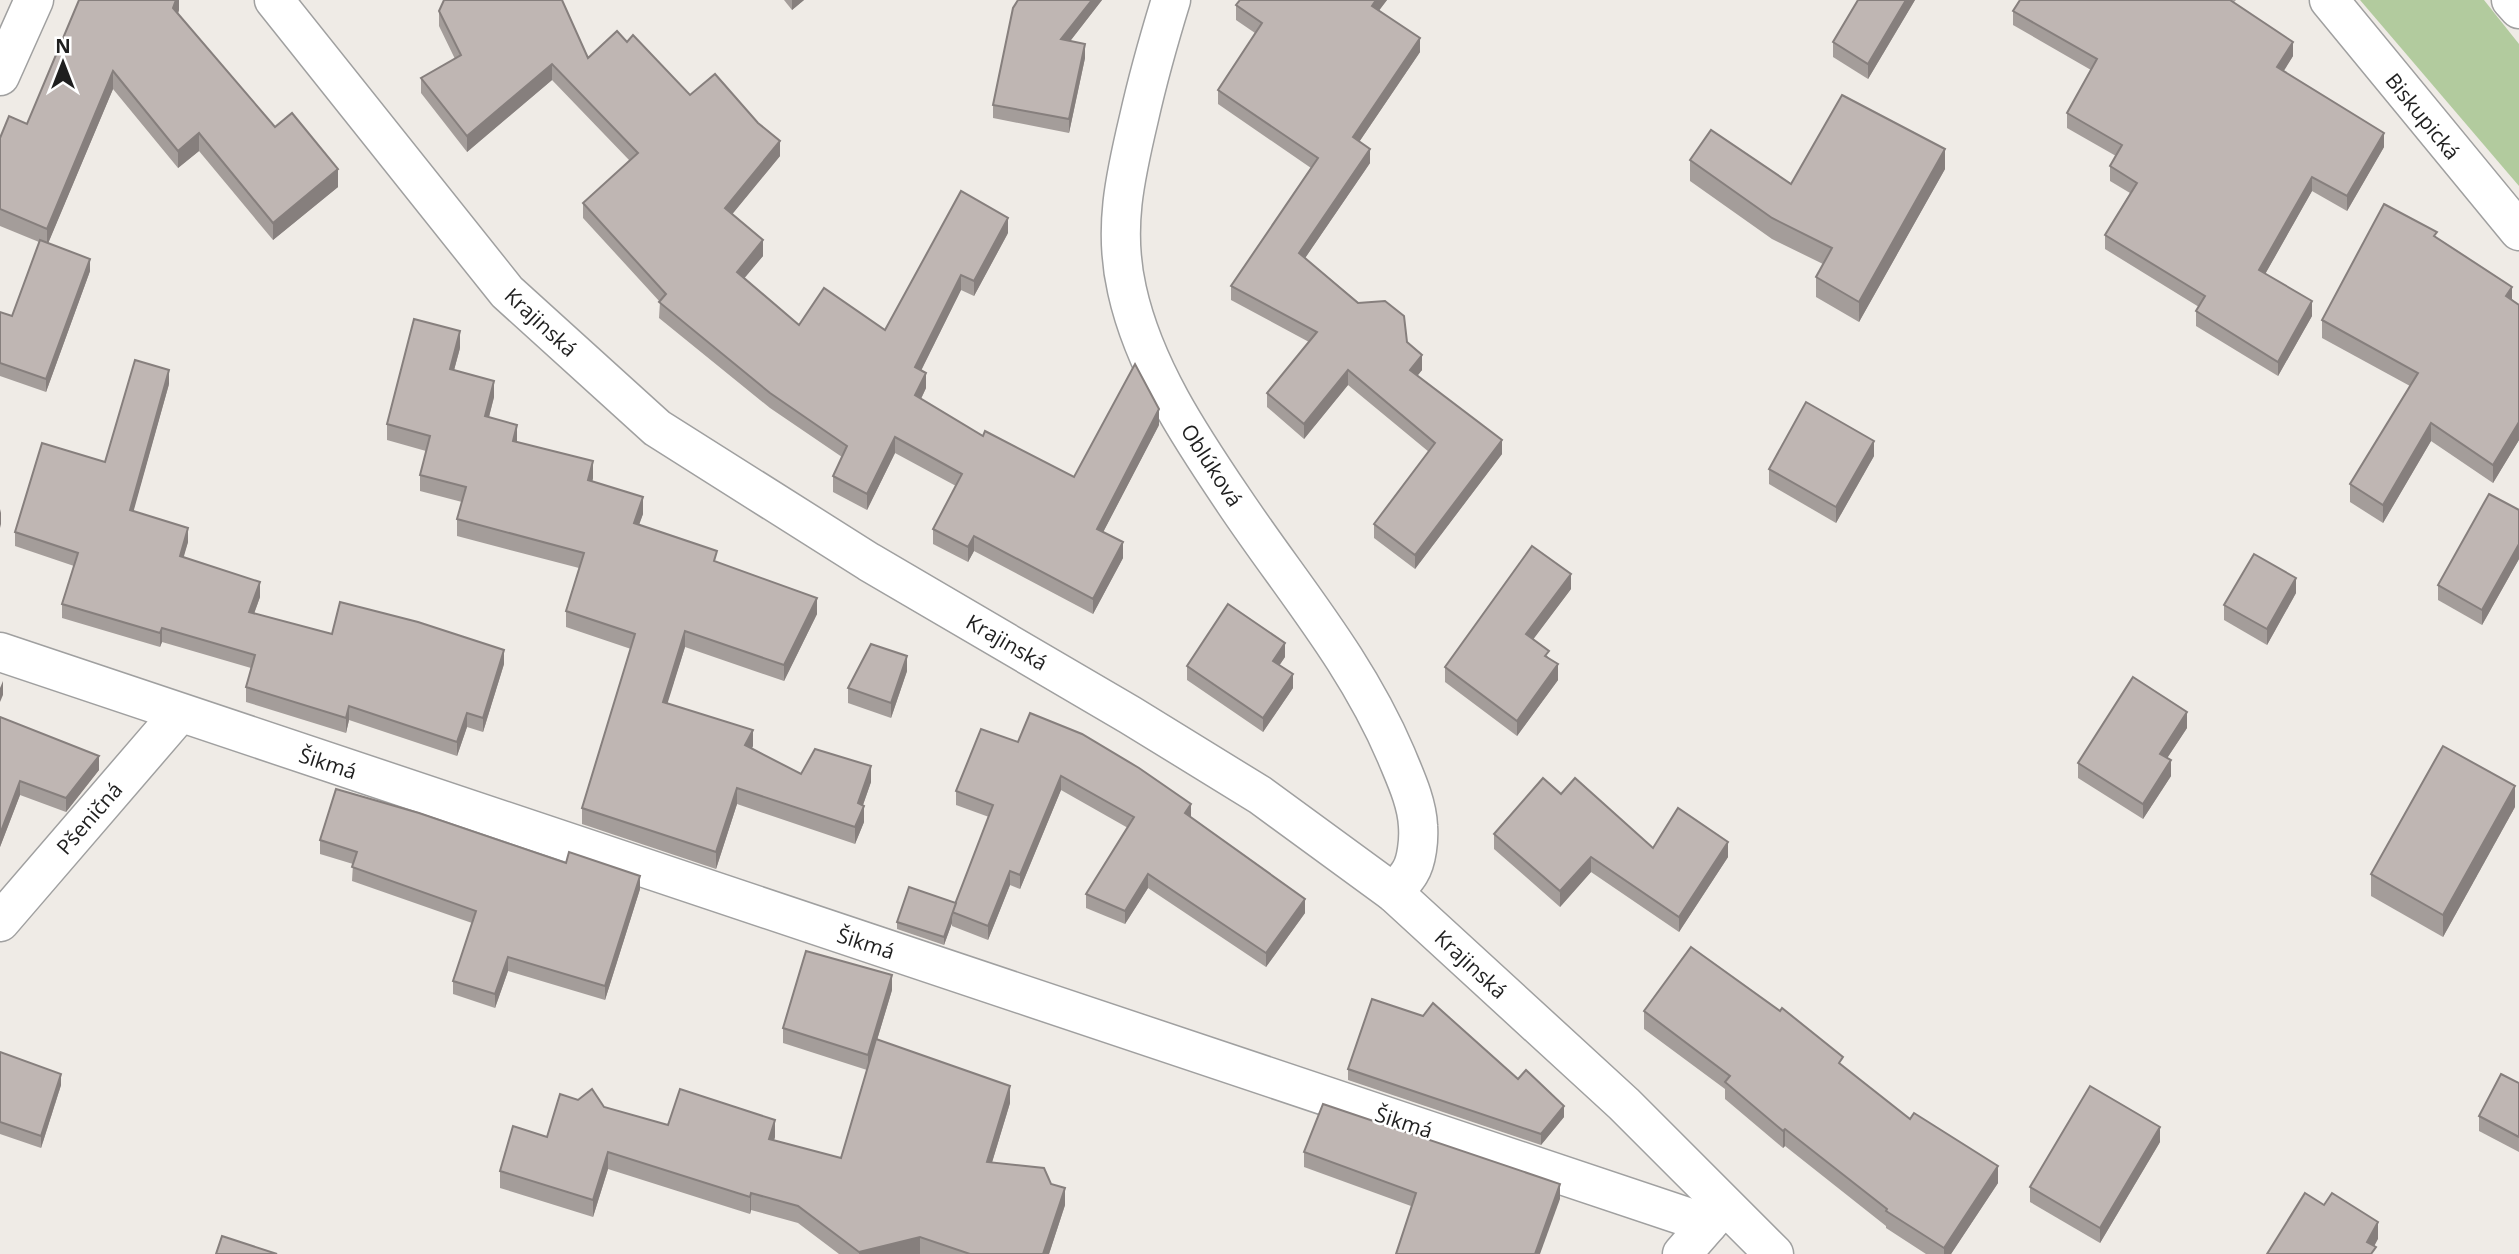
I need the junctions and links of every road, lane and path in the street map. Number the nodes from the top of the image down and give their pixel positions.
1 (33, 0) edge
2 (274, 0) edge
3 (1171, 0) edge
4 (2329, 0) edge
5 (2511, 0) edge
6 (2519, 9) edge
7 (4, 56) edge
8 (2519, 232) edge
9 (0, 652) edge
10 (179, 714) junction
11 (1394, 893) junction
12 (0, 922) edge
13 (1716, 1214) junction
14 (1682, 1254) edge
15 (1774, 1254) edge

1 - 7 street
2 - 11 street, Krajinská
3 - 11 street, Oblúková
4 - 8 street, Biskupická
5 - 6 street
9 - 10 street, Šikmá
10 - 12 street, Pšeničná
10 - 13 street, Šikmá
11 - 13 street, Krajinská
13 - 14 street
13 - 15 street, Krajinská

